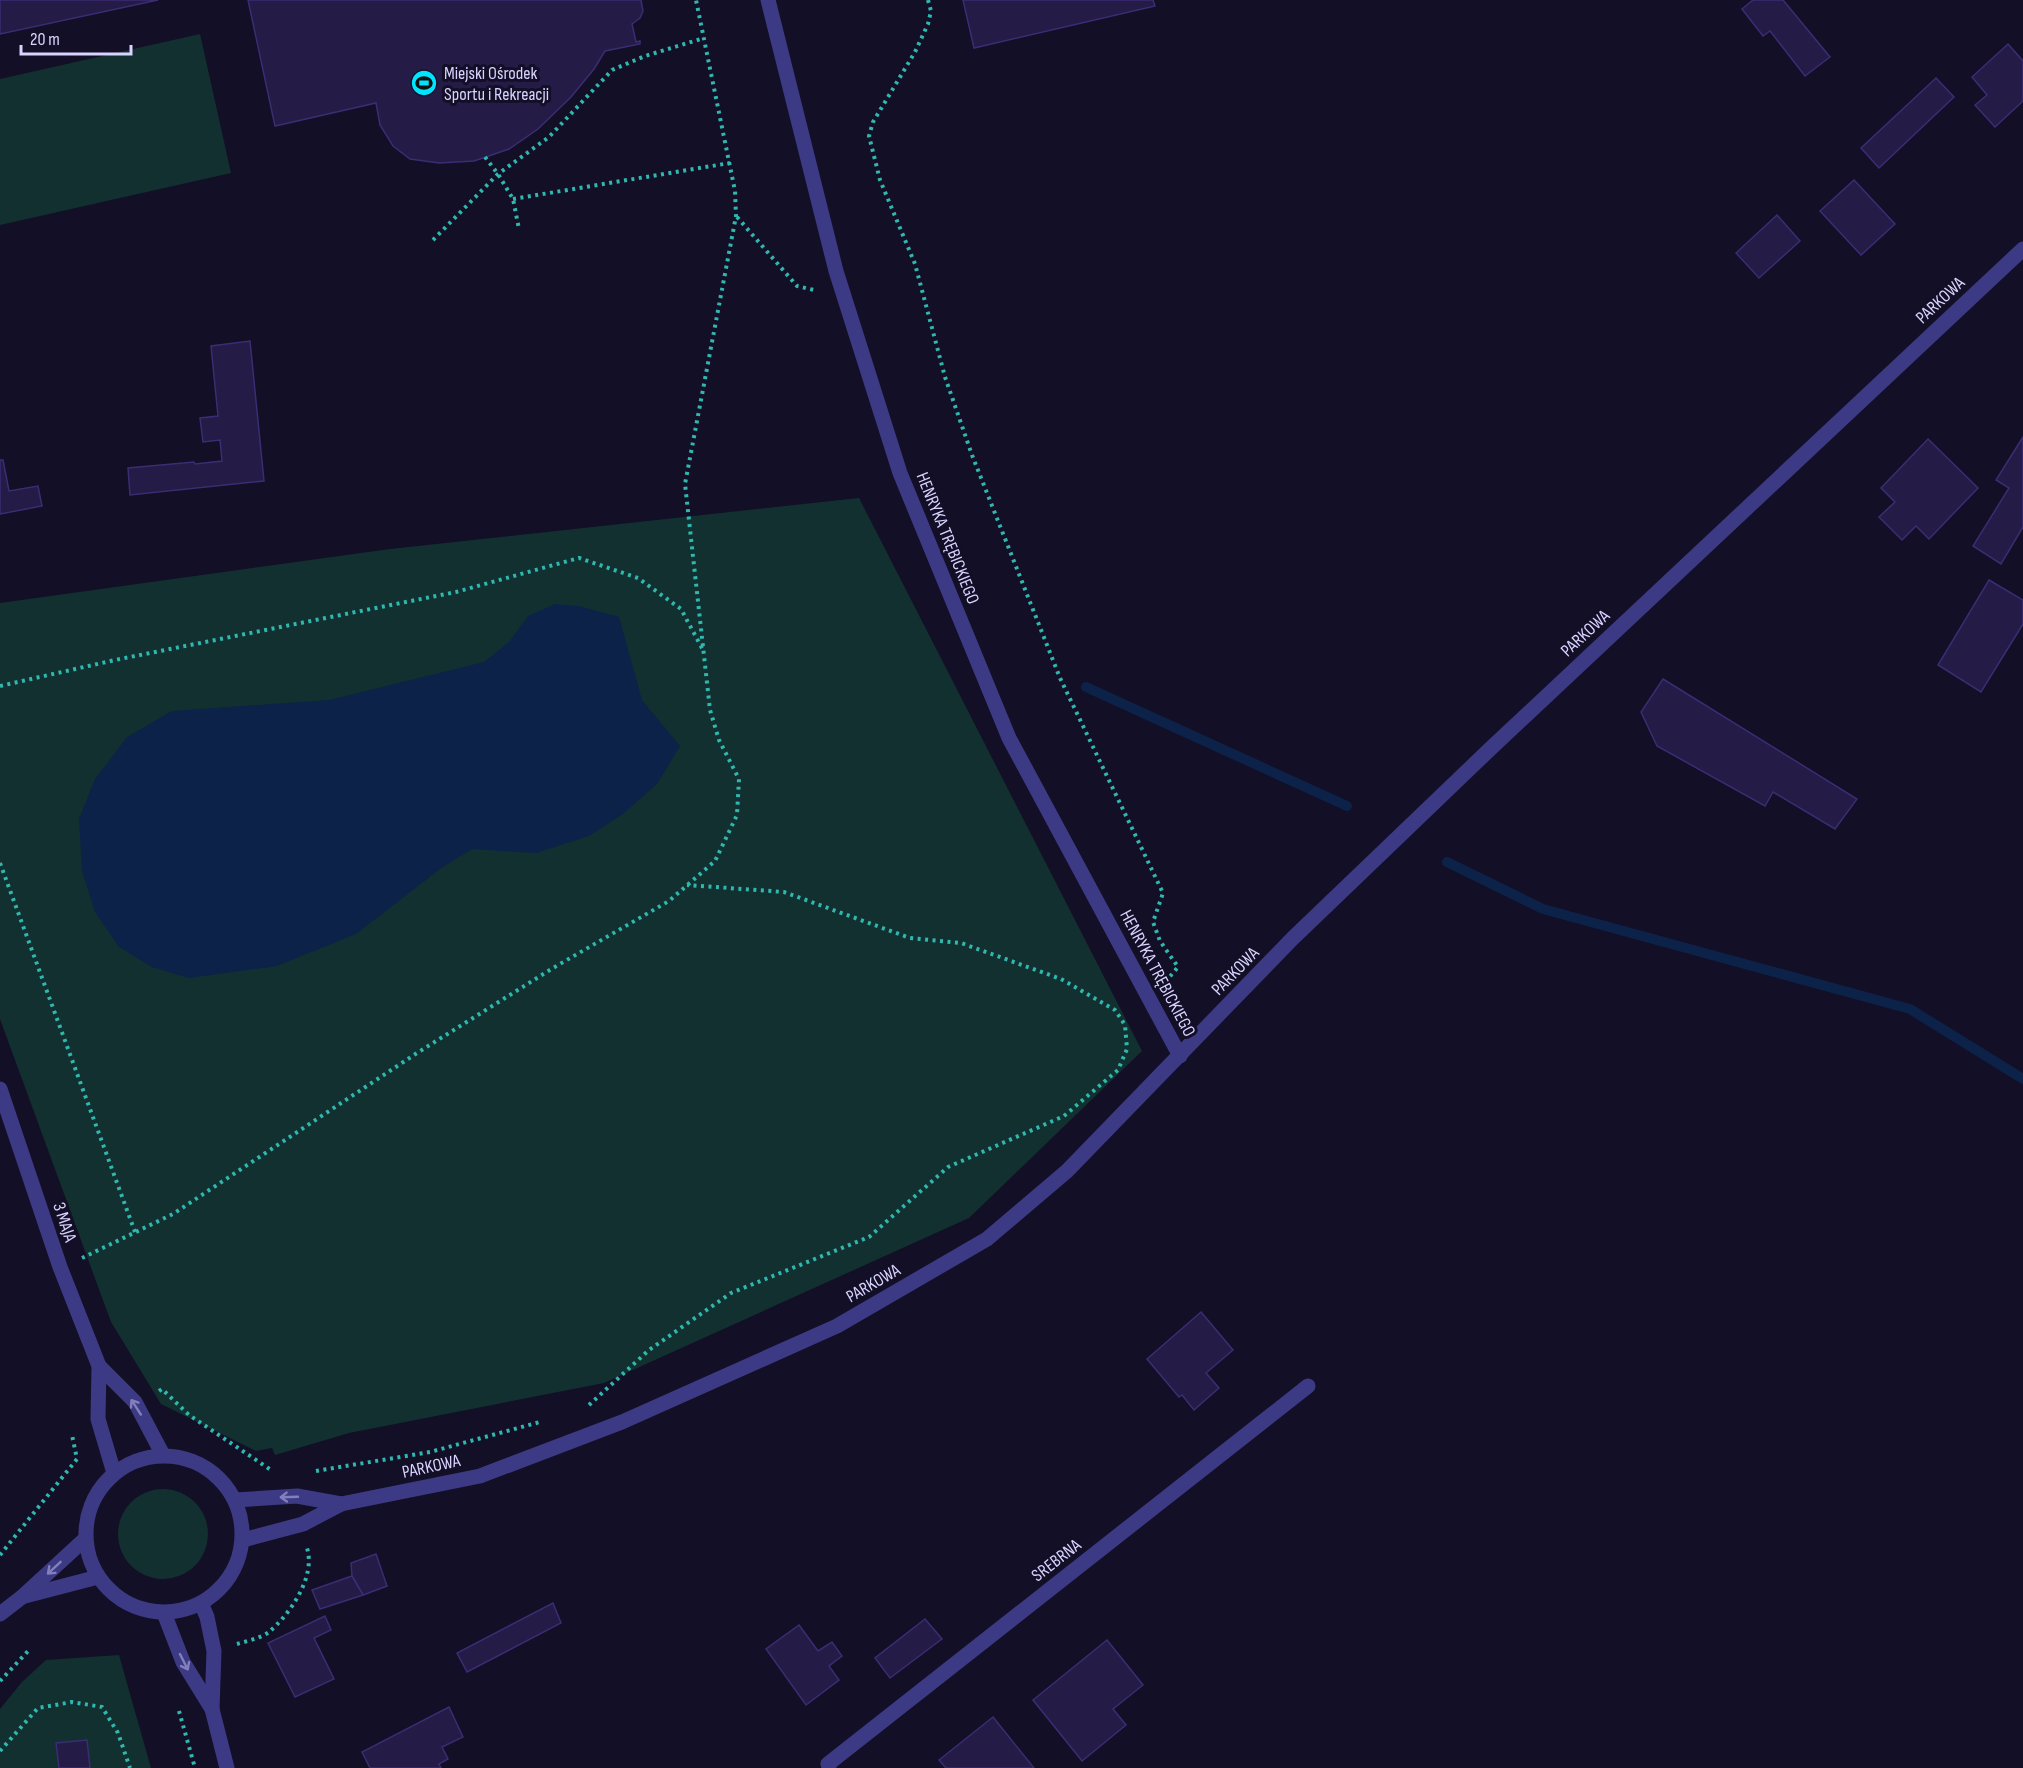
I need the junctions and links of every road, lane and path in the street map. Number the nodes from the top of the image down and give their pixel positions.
1 (696, 0) edge
2 (768, 0) edge
3 (928, 0) edge
4 (704, 38) junction
5 (485, 157) dead end
6 (730, 163) junction
7 (498, 174) junction
8 (513, 199) junction
9 (736, 216) junction
10 (519, 229) dead end
11 (433, 240) dead end
12 (2023, 249) edge
13 (844, 296) junction
14 (704, 651) junction
15 (0, 686) edge
16 (0, 863) edge
17 (687, 885) junction
18 (1171, 978) dead end
19 (1180, 1056) junction
20 (0, 1089) edge
21 (135, 1232) junction
22 (60, 1267) junction
23 (99, 1366) junction
24 (1308, 1386) dead end
25 (162, 1389) dead end
26 (579, 1408) dead end
27 (550, 1418) dead end
28 (71, 1430) dead end
29 (163, 1455) junction
30 (114, 1473) junction
31 (276, 1473) dead end
32 (304, 1473) dead end
33 (236, 1500) junction
34 (341, 1504) junction
35 (85, 1539) junction
36 (243, 1540) junction
37 (306, 1544) dead end
38 (0, 1555) edge
39 (98, 1577) junction
40 (22, 1597) junction
41 (201, 1604) junction
42 (164, 1613) junction
43 (0, 1614) edge
44 (231, 1646) dead end
45 (30, 1649) dead end
46 (0, 1681) edge
47 (177, 1706) dead end
48 (212, 1708) junction
49 (0, 1751) edge
50 (828, 1766) edge
51 (130, 1768) edge
52 (195, 1768) edge
53 (227, 1768) edge

1 - 4 path
2 - 13 street, HENRYKA TRĘBICKIEGO
3 - 18 path
4 - 6 path
4 - 7 path
5 - 7 path
6 - 8 path
6 - 9 path
7 - 8 path
7 - 11 path
8 - 10 path
9 - 13 path
9 - 14 path
12 - 19 street, PARKOWA
13 - 19 street, HENRYKA TRĘBICKIEGO
14 - 15 path
14 - 17 path
16 - 21 path
17 - 21 path
17 - 26 path
19 - 34 street, PARKOWA
20 - 22 street, 3 MAJA
21 - 22 path
22 - 23 street, 3 MAJA
29 -> 23 street, 3 MAJA
23 - 30 street, 3 MAJA
24 - 50 street, SREBRNA
25 - 31 path
27 - 32 path
28 - 38 path
29 - 30 street
29 - 33 street
30 - 35 street
34 -> 33 street, PARKOWA
33 - 36 street
34 - 36 street, PARKOWA
35 - 39 street
35 -> 40 street
36 - 41 street
37 - 44 path
39 - 40 street
39 - 42 street
40 - 43 street
41 - 42 street
41 - 48 street
42 -> 48 street
45 - 46 path
47 - 52 path
48 - 53 street
49 - 51 path

